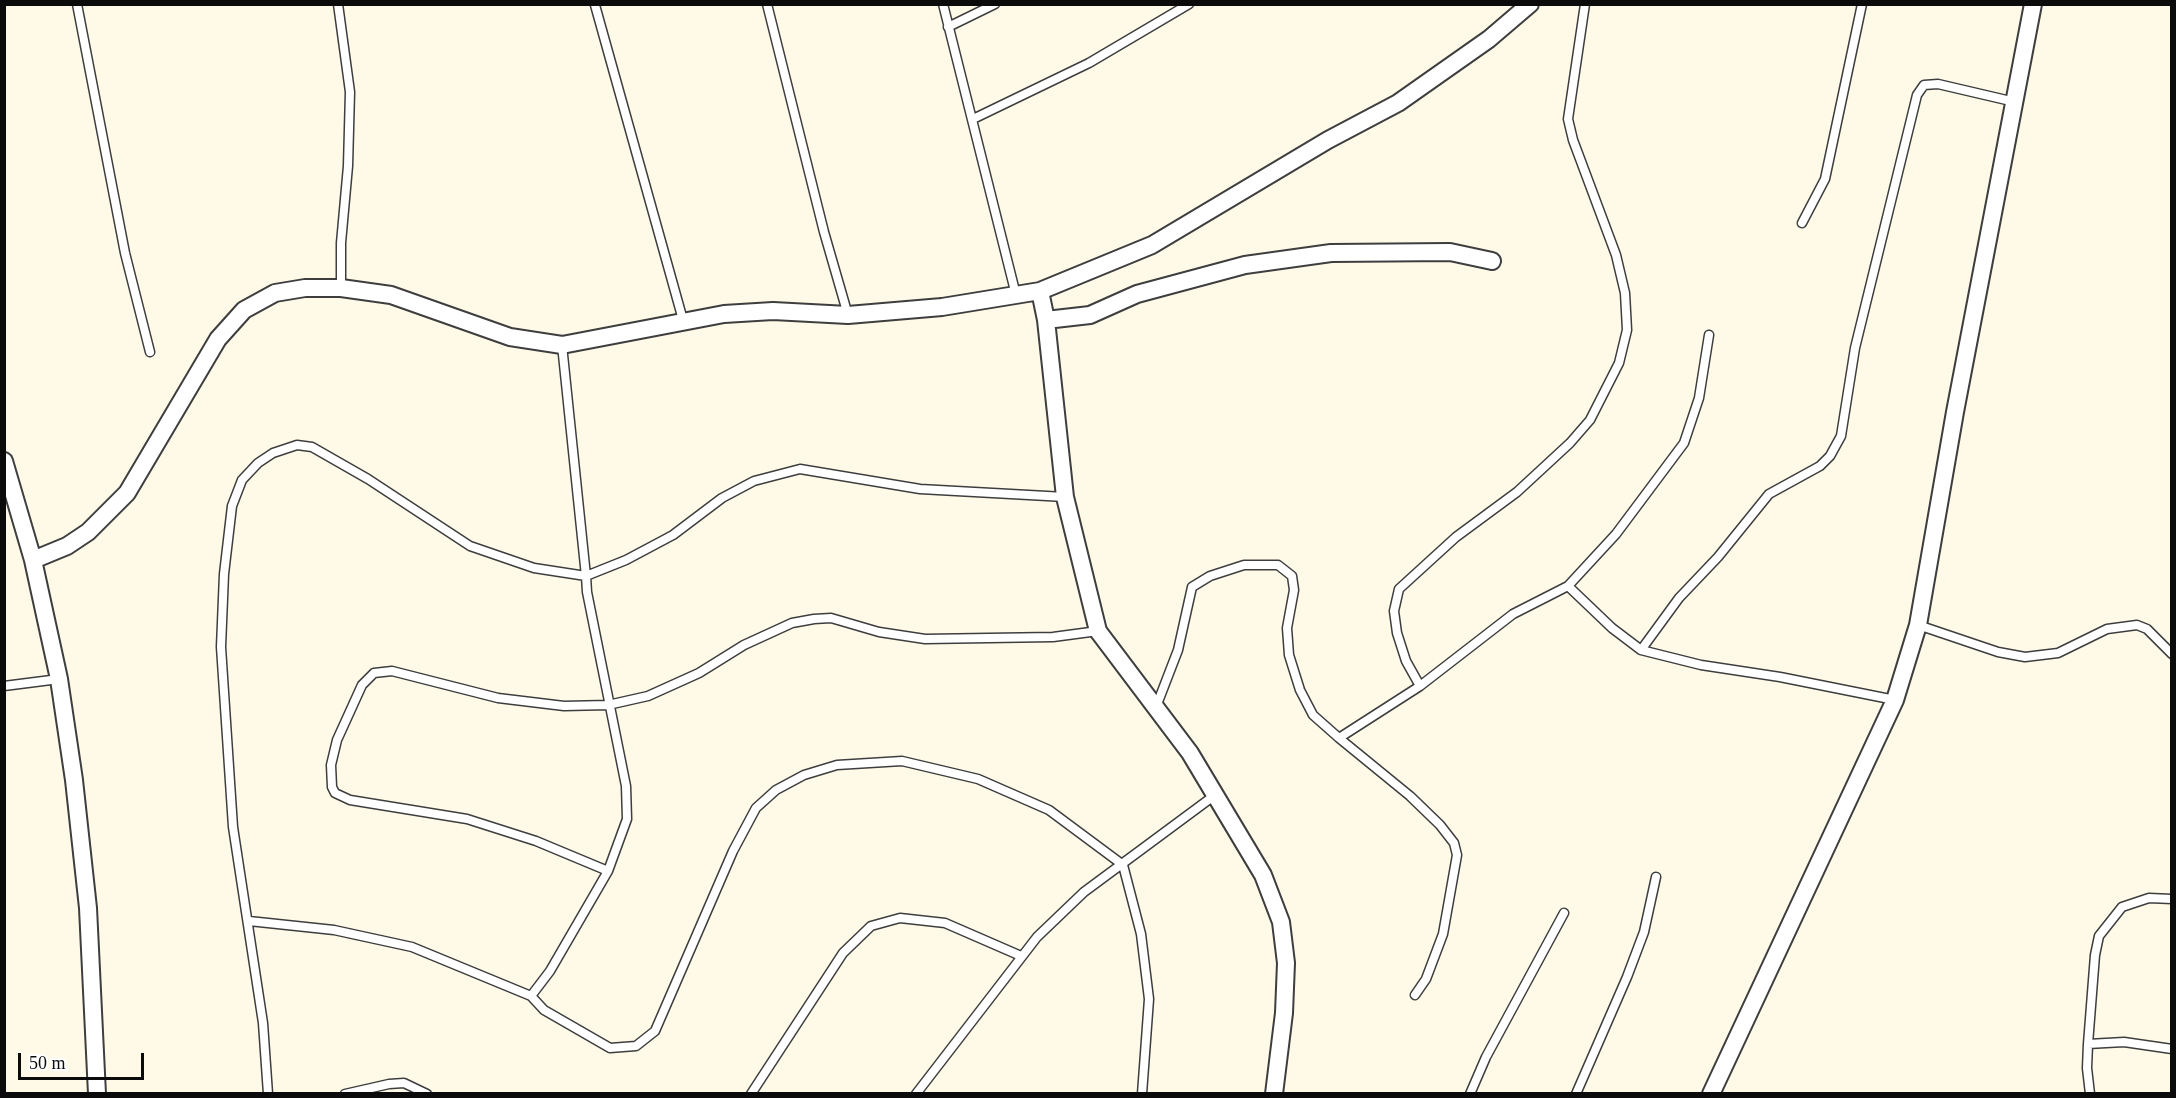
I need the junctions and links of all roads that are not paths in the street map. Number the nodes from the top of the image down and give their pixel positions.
1 (77, 4) edge
2 (338, 4) edge
3 (767, 4) edge
4 (943, 4) edge
5 (995, 4) edge
6 (1190, 4) edge
7 (1530, 4) edge
8 (1585, 4) edge
9 (1862, 4) edge
10 (2033, 4) edge
11 (595, 5) edge
12 (948, 27) junction
13 (2015, 102) junction
14 (973, 119) junction
15 (1802, 223) dead end
16 (1492, 261) dead end
17 (341, 288) junction
18 (1040, 291) junction
19 (1016, 295) junction
20 (848, 315) junction
21 (682, 320) junction
22 (1046, 320) junction
23 (1709, 335) dead end
24 (562, 345) junction
25 (150, 352) dead end
26 (4, 461) edge
27 (1065, 497) junction
28 (33, 560) junction
29 (586, 576) junction
30 (1568, 586) junction
31 (1918, 625) junction
32 (1098, 631) junction
33 (1641, 650) junction
34 (2172, 654) edge
35 (59, 679) junction
36 (4, 686) edge
37 (1420, 686) junction
38 (1895, 700) junction
39 (608, 705) junction
40 (1156, 707) junction
41 (1339, 738) junction
42 (1215, 795) junction
43 (1123, 865) junction
44 (608, 871) junction
45 (1656, 877) dead end
46 (2172, 898) edge
47 (1564, 914) dead end
48 (249, 921) junction
49 (1021, 956) junction
50 (1415, 995) dead end
51 (531, 996) junction
52 (2088, 1044) junction
53 (2172, 1049) edge
54 (97, 1094) edge
55 (268, 1094) edge
56 (345, 1094) edge
57 (427, 1094) edge
58 (751, 1094) edge
59 (916, 1094) edge
60 (1142, 1094) edge
61 (1274, 1094) edge
62 (1470, 1094) edge
63 (1576, 1094) edge
64 (1711, 1094) edge
65 (2090, 1094) edge

1 - 25 lane
2 - 17 lane
3 - 20 lane
4 - 12 lane
5 - 12 lane
6 - 14 lane
7 - 18 street
8 - 37 lane
9 - 15 lane
10 - 13 street
11 - 21 lane
12 - 14 lane
13 - 31 street
13 - 33 lane
14 - 19 lane
16 - 22 street
17 - 24 street
17 - 28 street
18 - 19 street
18 - 22 street
19 - 20 street
20 - 21 street
21 - 24 street
22 - 27 street
23 - 30 lane
24 - 29 lane
26 - 28 street
27 - 29 lane
27 - 32 street
28 - 35 street
29 - 39 lane
29 - 48 lane
30 - 33 lane
30 - 37 lane
31 - 34 lane
31 - 38 street
32 - 39 lane
32 - 40 street
33 - 38 lane
35 - 36 lane
35 - 54 street
37 - 41 lane
38 - 64 street
39 - 44 lane
39 - 44 lane
40 - 41 lane
40 - 42 street
41 - 50 lane
42 - 43 lane
42 - 61 street
43 - 49 lane
43 - 51 lane
43 - 60 lane
44 - 51 lane
45 - 63 lane
46 - 52 lane
47 - 62 lane
48 - 51 lane
48 - 55 lane
49 - 58 lane
49 - 59 lane
52 - 53 lane
52 - 65 lane
56 - 57 lane

